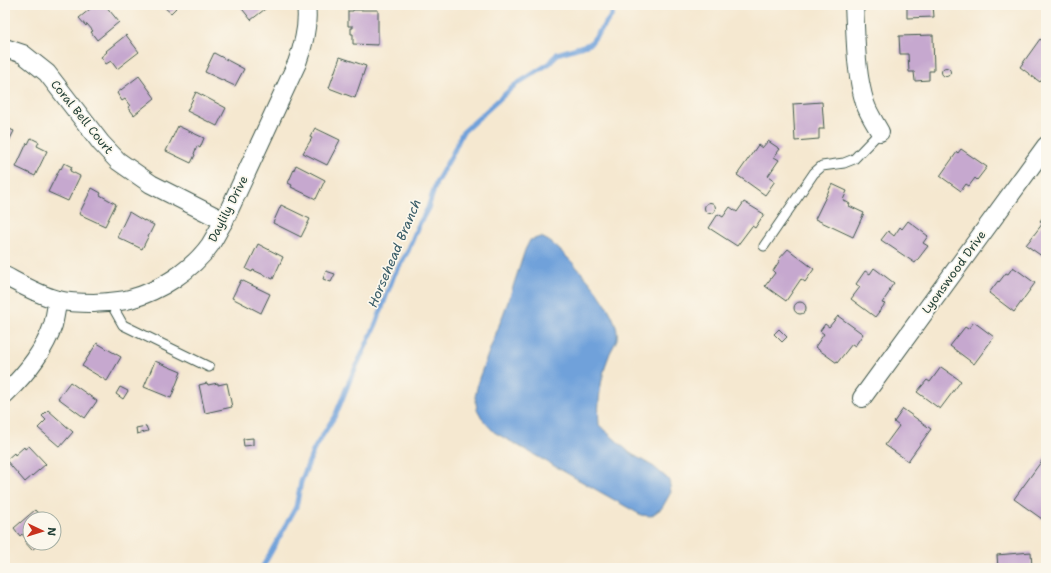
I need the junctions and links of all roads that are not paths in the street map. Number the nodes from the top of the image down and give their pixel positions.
1 (306, 5) edge
2 (854, 5) edge
3 (5, 48) edge
4 (880, 132) joint
5 (1046, 146) edge
6 (224, 221) junction
7 (764, 246) dead end
8 (5, 276) edge
9 (58, 300) junction
10 (110, 302) junction
11 (209, 367) dead end
12 (5, 394) edge
13 (862, 398) dead end

1 - 6 street, Daylily Drive
2 - 4 street
3 - 6 street, Coral Bell Court
4 - 7 lane
5 - 13 street, Lyonswood Drive
6 - 10 street, Daylily Drive
8 - 9 street, Daylily Drive
9 - 10 street, Daylily Drive
9 - 12 street
10 - 11 lane

